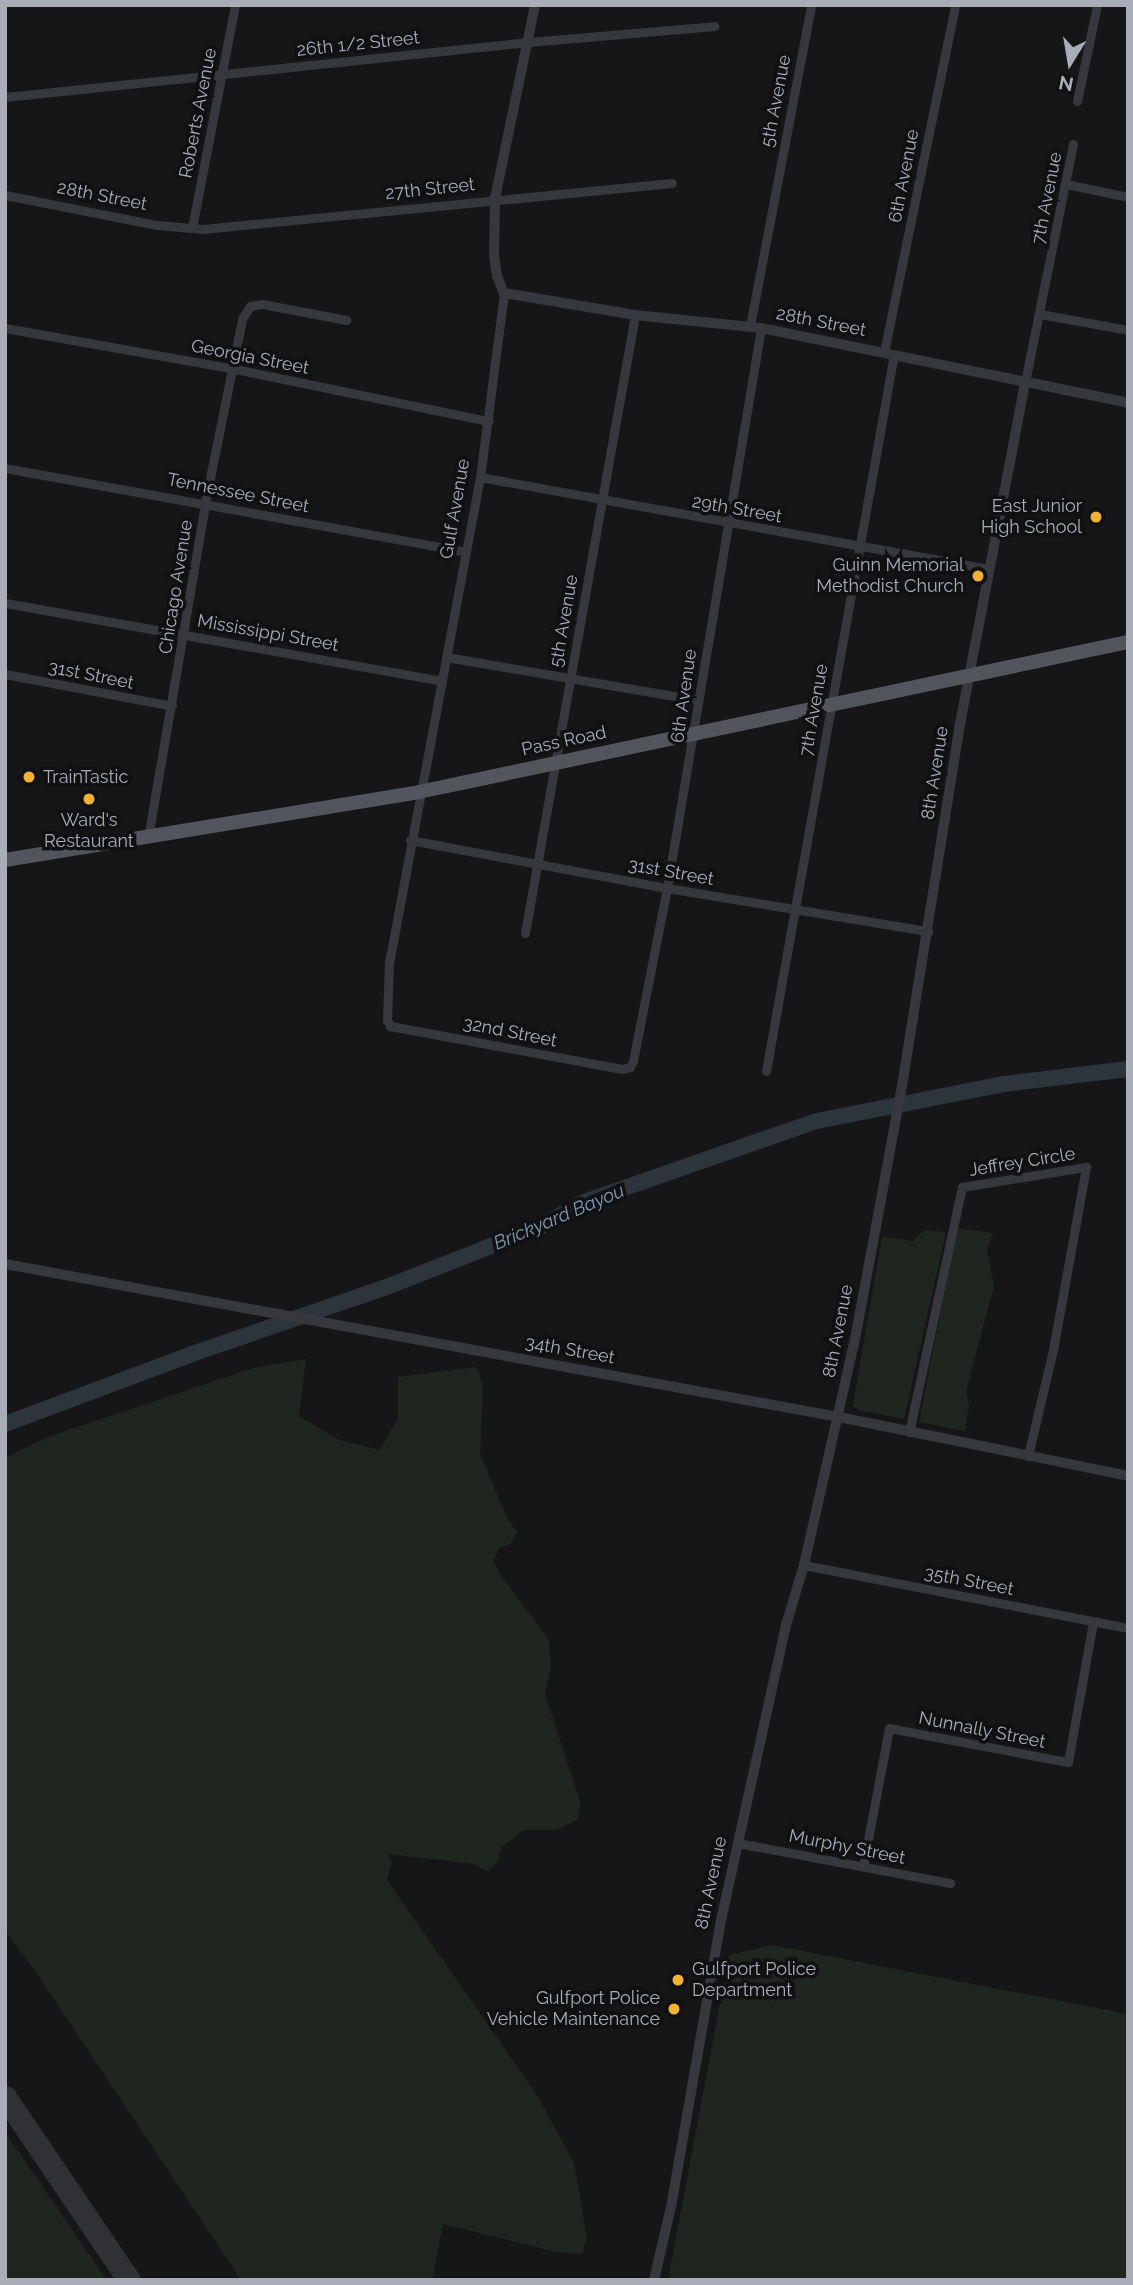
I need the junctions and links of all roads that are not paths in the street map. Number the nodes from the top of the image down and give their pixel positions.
1 (235, 5) edge
2 (536, 5) edge
3 (811, 5) edge
4 (954, 5) edge
5 (1097, 5) edge
6 (714, 26) dead end
7 (528, 42) junction
8 (222, 74) junction
9 (5, 97) edge
10 (1077, 102) dead end
11 (1073, 144) dead end
12 (672, 183) dead end
13 (1066, 184) junction
14 (5, 195) edge
15 (1128, 197) edge
16 (495, 198) junction
17 (192, 228) junction
18 (504, 293) junction
19 (1040, 313) junction
20 (635, 315) junction
21 (347, 320) dead end
22 (755, 327) junction
23 (5, 328) edge
24 (1128, 330) edge
25 (889, 353) junction
26 (230, 368) junction
27 (1025, 382) junction
28 (1128, 403) edge
29 (489, 421) junction
30 (5, 468) edge
31 (480, 477) junction
32 (601, 500) junction
33 (205, 503) junction
34 (729, 523) junction
35 (860, 547) junction
36 (465, 552) junction
37 (989, 569) junction
38 (5, 603) edge
39 (185, 634) junction
40 (1128, 642) edge
41 (446, 657) junction
42 (5, 674) edge
43 (969, 675) junction
44 (569, 680) junction
45 (442, 681) junction
46 (697, 700) junction
47 (831, 705) junction
48 (172, 706) junction
49 (694, 734) junction
50 (553, 762) junction
51 (419, 792) junction
52 (148, 838) junction
53 (410, 840) junction
54 (5, 860) edge
55 (537, 863) junction
56 (667, 888) junction
57 (795, 909) junction
58 (928, 931) junction
59 (525, 933) dead end
60 (387, 1020) joint
61 (630, 1067) joint
62 (766, 1071) dead end
63 (5, 1264) edge
64 (839, 1417) junction
65 (909, 1432) junction
66 (1028, 1456) junction
67 (1128, 1476) edge
68 (804, 1565) junction
69 (1093, 1622) junction
70 (1128, 1628) edge
71 (738, 1843) junction
72 (863, 1866) junction
73 (950, 1883) dead end
74 (654, 2280) edge

1 - 8 street, Roberts Avenue
2 - 7 street, Gulf Avenue
3 - 22 street, 5th Avenue
4 - 25 street, 6th Avenue
5 - 10 street
6 - 7 street, 26th 1/2 Street
7 - 8 street, 26th 1/2 Street
7 - 16 street, Gulf Avenue
8 - 9 street, 26th 1/2 Street
8 - 17 street, Roberts Avenue
11 - 13 street, 7th Avenue
12 - 16 street, 27th Street
13 - 15 street
13 - 19 street, 7th Avenue
14 - 17 street, 28th Street
16 - 17 street, 27th Street
16 - 18 street, Gulf Avenue
18 - 20 street, 28th Street
18 - 29 street, Gulf Avenue
19 - 24 street
19 - 27 street, 7th Avenue
20 - 22 street, 28th Street
20 - 32 street, 5th Avenue
21 - 26 street, Chicago Avenue
22 - 25 street, 28th Street
22 - 34 street, 6th Avenue
23 - 26 street, Georgia Street
25 - 27 street, 28th Street
25 - 35 street, 7th Avenue
26 - 29 street, Georgia Street
26 - 33 street, Chicago Avenue
27 - 28 street, 28th Street
27 - 37 street, 8th Avenue
29 - 31 street, Gulf Avenue
30 - 33 street, Tennessee Street
31 - 32 street, 29th Street
31 - 36 street, Gulf Avenue
32 - 34 street, 29th Street
32 - 44 street, 5th Avenue
33 - 36 street, Tennessee Street
33 - 39 street, Chicago Avenue
34 - 35 street, 29th Street
34 - 46 street, 6th Avenue
35 - 37 street, 29th Street
35 - 47 street, 7th Avenue
36 - 41 street, Gulf Avenue
37 - 43 street, 8th Avenue
38 - 39 street, Mississippi Street
39 - 45 street, Mississippi Street
39 - 48 street, Chicago Avenue
40 - 43 main road, Pass Road
41 - 44 street
41 - 45 street, Gulf Avenue
42 - 48 street, 31st Street
43 - 47 main road, Pass Road
43 - 58 street, 8th Avenue
44 - 46 street
44 - 50 street, 5th Avenue
45 - 51 street, Gulf Avenue
46 - 49 street, 6th Avenue
47 - 49 main road, Pass Road
47 - 57 street, 7th Avenue
48 - 52 street, Chicago Avenue
49 - 50 main road, Pass Road
49 - 56 street, 6th Avenue
50 - 51 main road, Pass Road
50 - 55 street, 5th Avenue
51 - 52 main road, Pass Road
51 - 53 street, Gulf Avenue
52 - 54 main road, Pass Road
53 - 55 street, 31st Street
53 - 60 street, Gulf Avenue
55 - 56 street, 31st Street
55 - 59 street, 5th Avenue
56 - 57 street, 31st Street
56 - 61 street, 6th Avenue
57 - 58 street, 31st Street
57 - 62 street, 7th Avenue
58 - 64 street, 8th Avenue
60 - 61 street, 32nd Street
63 - 64 street, 34th Street
64 - 65 street, 34th Street
64 - 68 street, 8th Avenue
65 - 66 street, 34th Street
65 - 66 street, Jeffrey Circle
66 - 67 street, 34th Street
68 - 69 street, 35th Street
68 - 71 street, 8th Avenue
69 - 70 street, 35th Street
69 - 72 street, Nunnally Street
71 - 72 street, Murphy Street
71 - 74 street, 8th Avenue
72 - 73 street, Murphy Street

